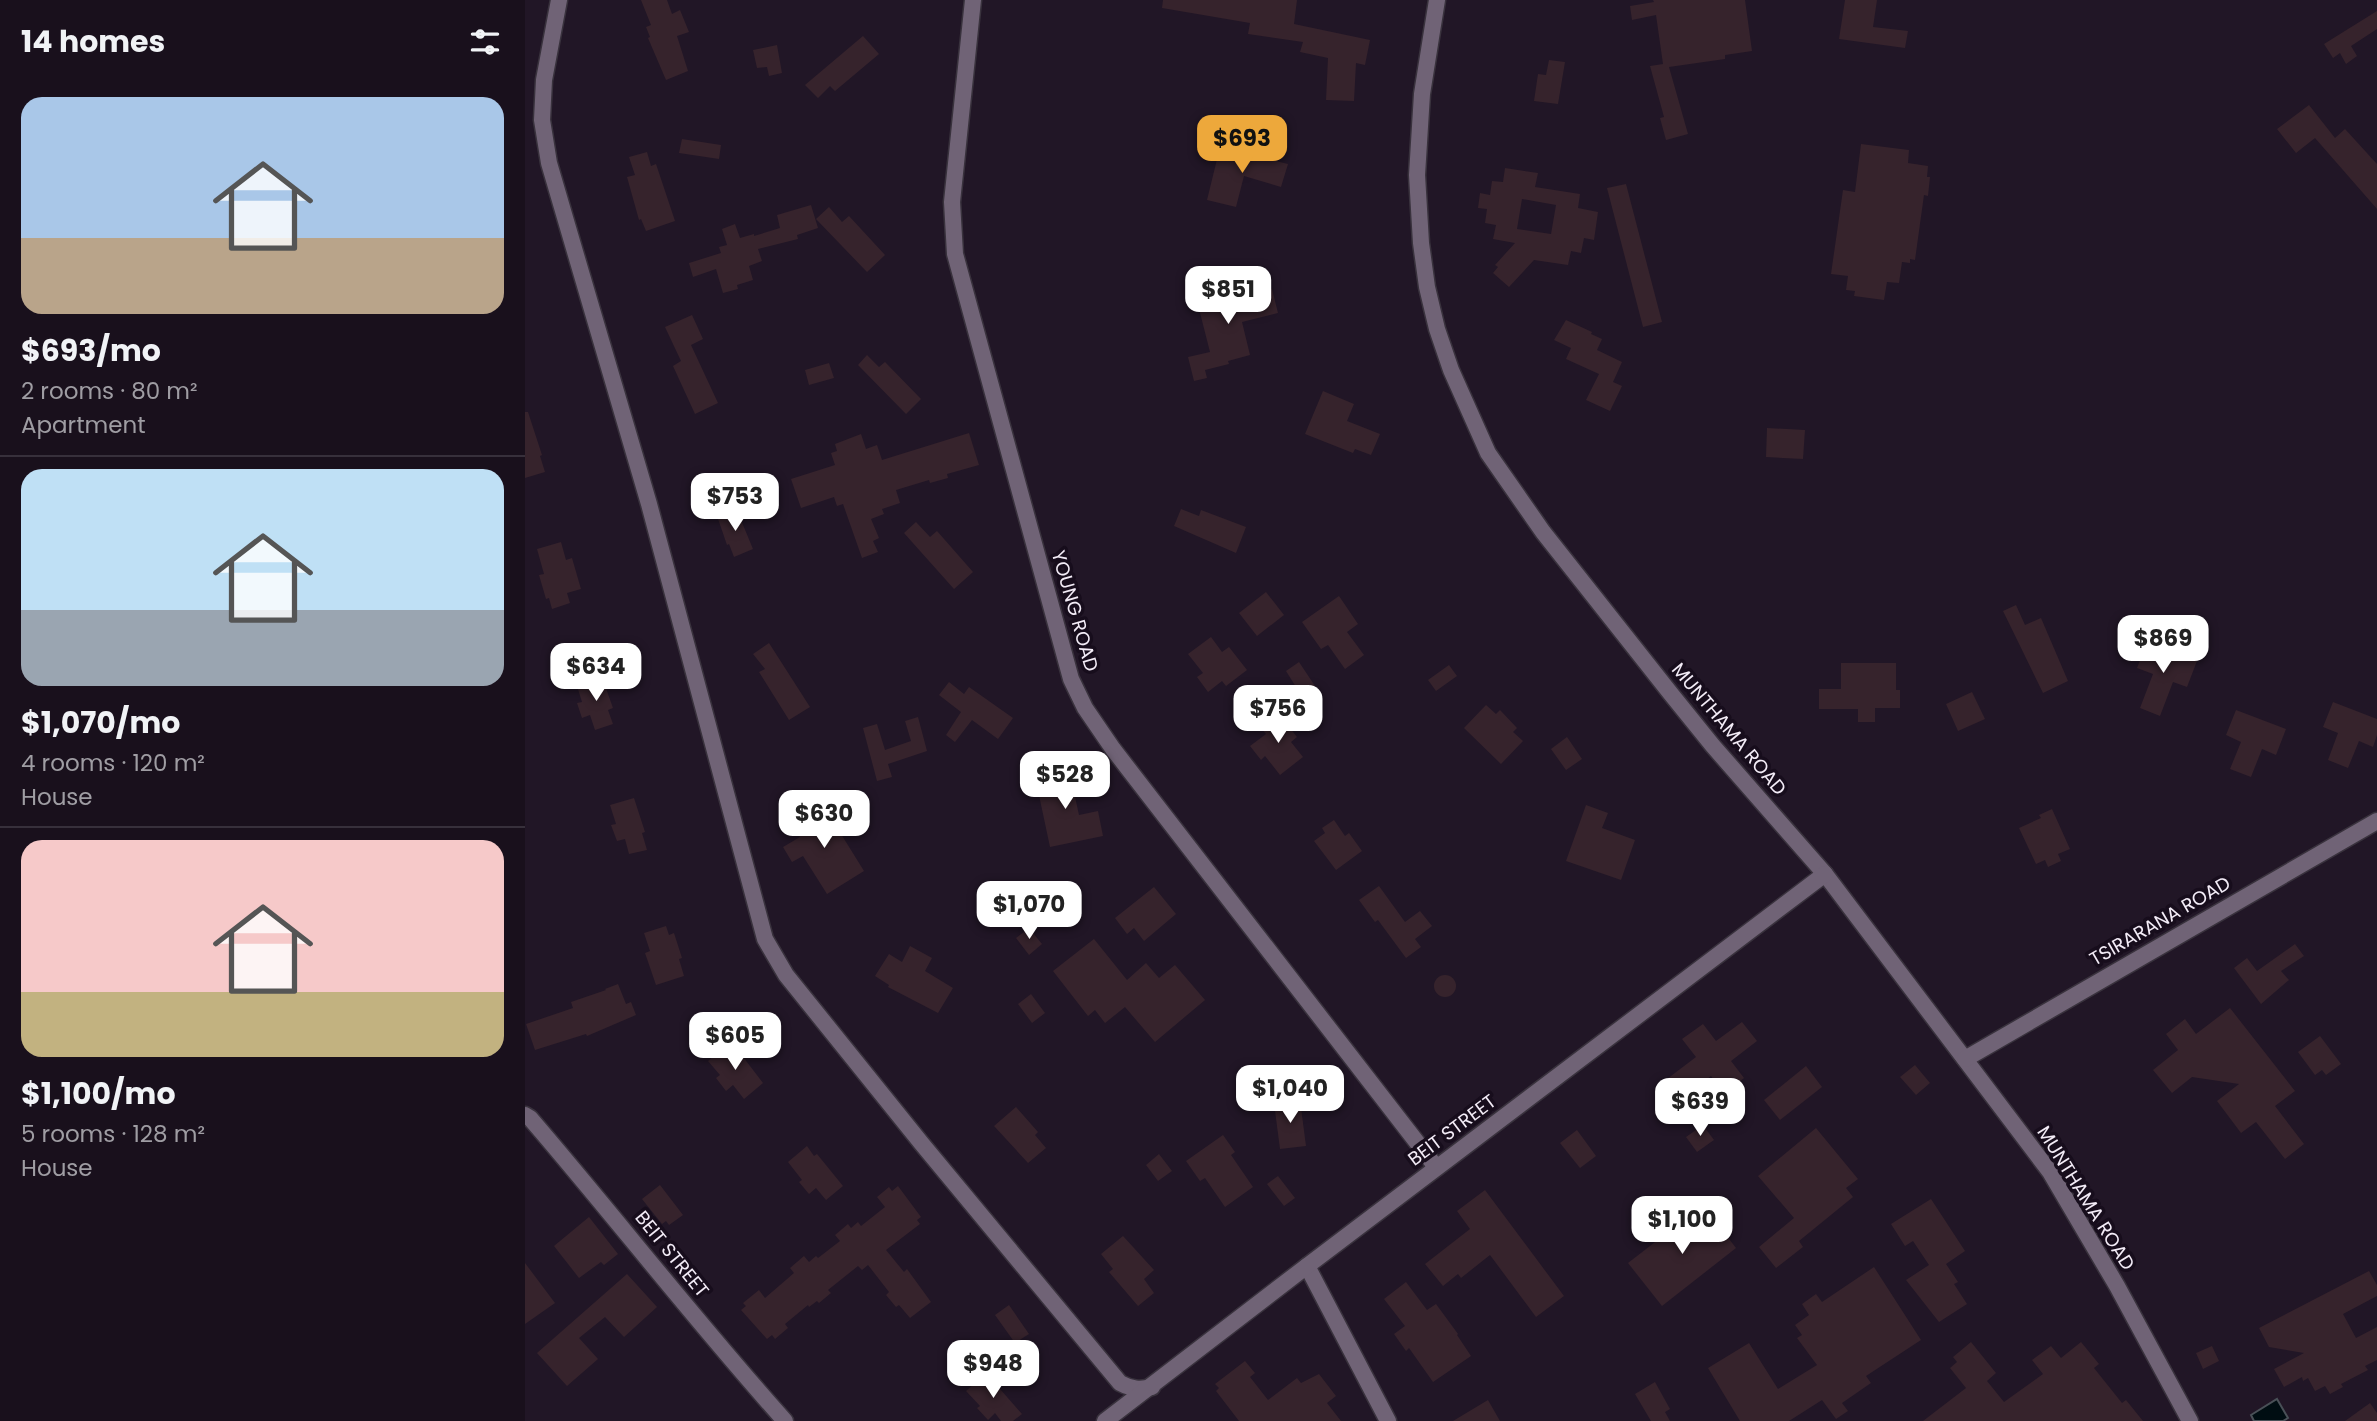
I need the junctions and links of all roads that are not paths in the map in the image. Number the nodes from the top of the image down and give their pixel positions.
1 (559, 0) edge
2 (973, 0) edge
3 (1437, 0) edge
4 (2377, 821) edge
5 (1825, 874) junction
6 (1965, 1059) junction
7 (525, 1115) edge
8 (1436, 1167) junction
9 (1307, 1266) junction
10 (1152, 1387) junction
11 (785, 1421) edge
12 (1105, 1421) edge
13 (1388, 1421) edge
14 (2190, 1421) edge

1 - 10 street
2 - 8 street, YOUNG ROAD
3 - 5 street, MUNTHAMA ROAD
4 - 6 street, TSIRARANA ROAD
5 - 6 street, MUNTHAMA ROAD
5 - 8 street, BEIT STREET
6 - 14 street, MUNTHAMA ROAD
7 - 11 street, BEIT STREET
8 - 9 street, BEIT STREET
9 - 10 street, BEIT STREET
9 - 13 street
10 - 12 street, BEIT STREET

